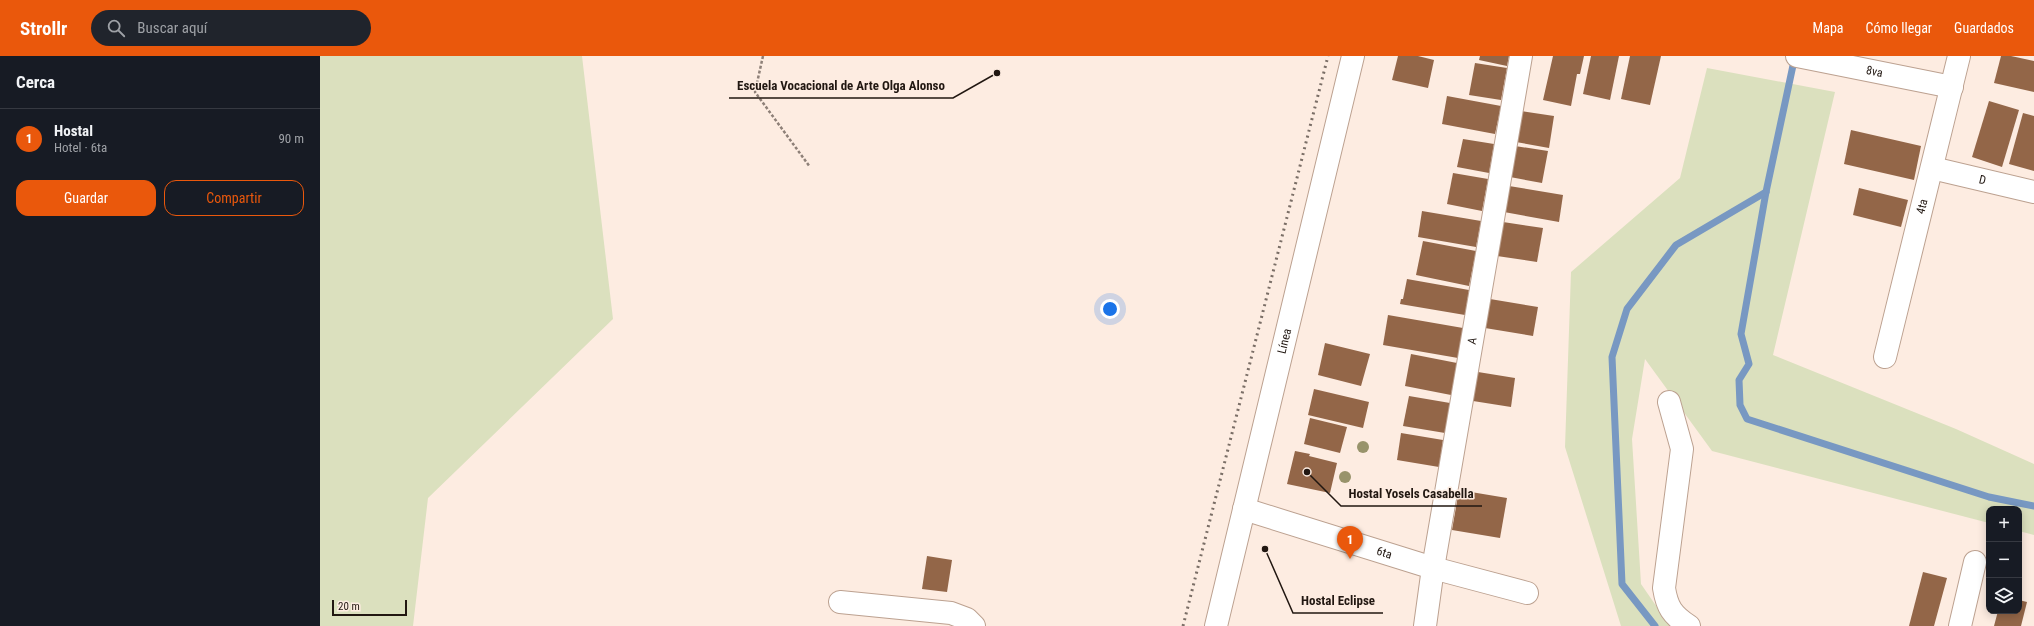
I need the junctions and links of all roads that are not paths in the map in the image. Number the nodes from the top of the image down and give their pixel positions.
1 (1353, 56) edge
2 (1521, 56) edge
3 (1797, 56) edge
4 (1959, 56) edge
5 (1952, 87) junction
6 (1932, 168) junction
7 (2034, 192) edge
8 (1885, 357) dead end
9 (1669, 402) dead end
10 (1244, 509) junction
11 (1975, 562) dead end
12 (1433, 568) junction
13 (1527, 592) dead end
14 (840, 602) dead end
15 (974, 626) edge
16 (1216, 626) edge
17 (1425, 626) edge
18 (1689, 626) edge
19 (1960, 626) edge

1 - 10 street, Línea
2 - 12 street, A
3 - 5 street, 8va
4 - 5 street, 4ta
5 - 6 street, 4ta
6 - 7 street, D
6 - 8 street, 4ta
9 - 18 street
10 - 12 street, 6ta
10 - 16 street, Línea
11 - 19 street
12 - 13 street, 6ta
12 - 17 street, A
14 - 15 street

